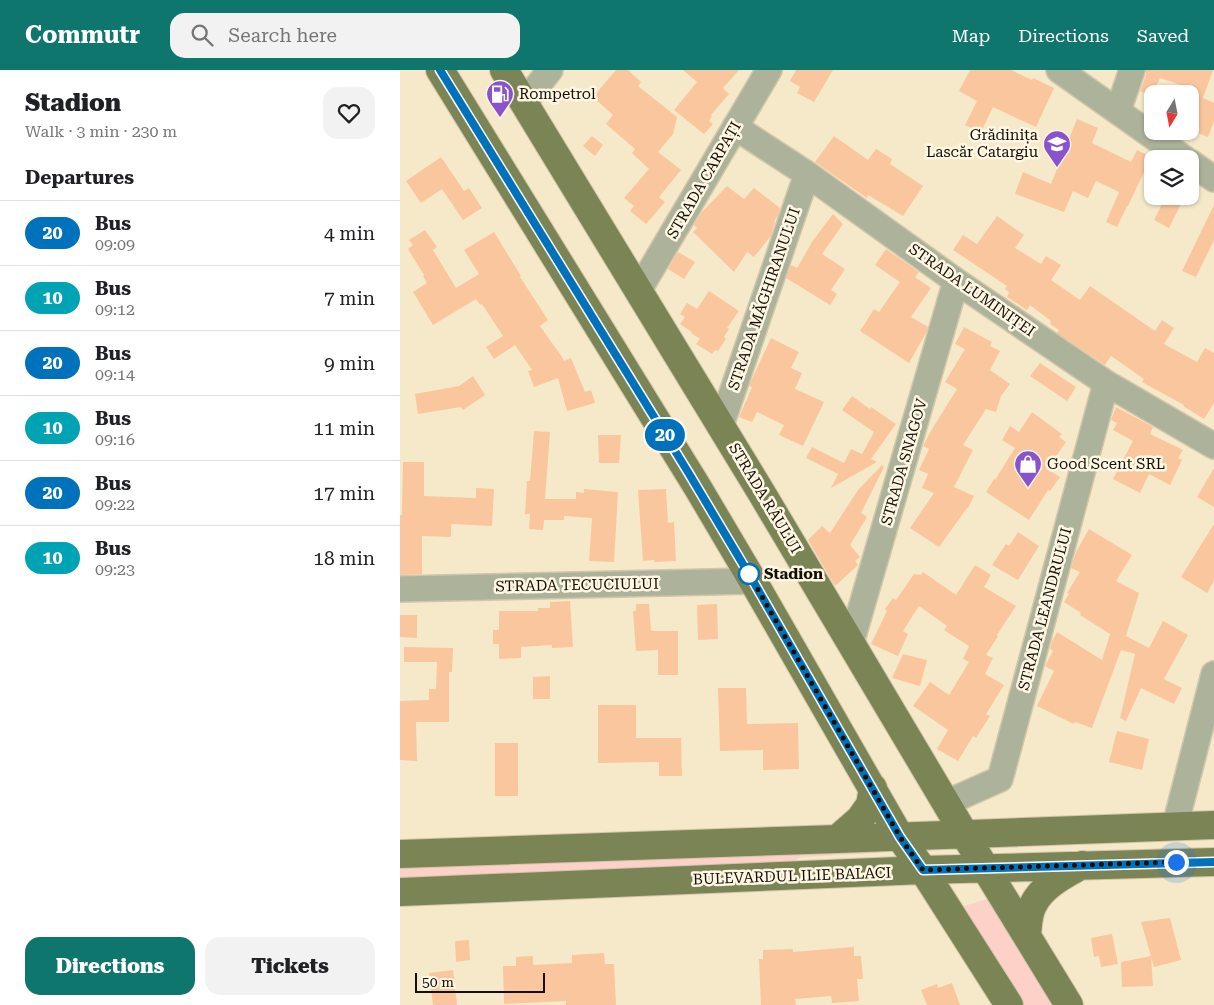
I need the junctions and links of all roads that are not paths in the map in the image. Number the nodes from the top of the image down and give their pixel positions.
1 (440, 70) edge
2 (504, 70) edge
3 (550, 70) edge
4 (769, 70) edge
5 (1059, 70) edge
6 (1132, 70) edge
7 (525, 102) junction
8 (1118, 111) junction
9 (735, 127) junction
10 (1172, 150) edge
11 (1199, 168) edge
12 (807, 174) junction
13 (1214, 179) edge
14 (956, 280) junction
15 (639, 290) junction
16 (1106, 383) junction
17 (721, 425) junction
18 (1214, 446) edge
19 (753, 581) junction
20 (400, 589) edge
21 (851, 643) junction
22 (1214, 674) edge
23 (872, 788) junction
24 (946, 803) junction
25 (1214, 825) edge
26 (1175, 826) junction
27 (965, 835) junction
28 (900, 837) junction
29 (837, 839) junction
30 (400, 854) edge
31 (1214, 862) edge
32 (1082, 865) junction
33 (986, 868) junction
34 (923, 870) junction
35 (400, 892) edge
36 (1027, 936) junction
37 (1010, 1005) edge
38 (1069, 1005) edge

1 - 19 main road
2 - 7 main road, STRADA RÂULUI
3 - 7 street
4 - 9 street, STRADA CARPAȚI
5 - 8 street
6 - 8 street
7 - 15 main road, STRADA RÂULUI
8 - 10 street
9 - 12 street, STRADA LUMINIȚEI
9 - 15 street, STRADA CARPAȚI
11 - 13 street
12 - 14 street, STRADA LUMINIȚEI
12 - 17 street, STRADA MĂGHIRANULUI
14 - 16 street, STRADA LUMINIȚEI
14 - 21 street, STRADA SNAGOV
15 - 17 main road, STRADA RÂULUI
16 - 18 street, STRADA LUMINIȚEI
16 - 24 street, STRADA LEANDRULUI
17 - 21 main road, STRADA RÂULUI
19 - 20 street, STRADA TECUCIULUI
19 - 23 main road
21 - 24 main road, STRADA RÂULUI
22 - 26 street
23 - 28 main road
23 - 29 main road
24 - 27 main road, STRADA RÂULUI
25 - 26 main road
26 - 27 main road
27 - 28 main road
27 - 33 main road, STRADA RÂULUI
28 - 29 main road
28 - 34 main road
29 - 30 main road
31 - 32 main road, BULEVARDUL ILIE BALACI
32 - 33 main road, BULEVARDUL ILIE BALACI
32 - 36 main road
33 - 34 main road, BULEVARDUL ILIE BALACI
33 - 36 main road, STRADA RÂULUI
34 - 35 main road, BULEVARDUL ILIE BALACI
34 - 37 main road
36 - 38 main road, STRADA RÂULUI

